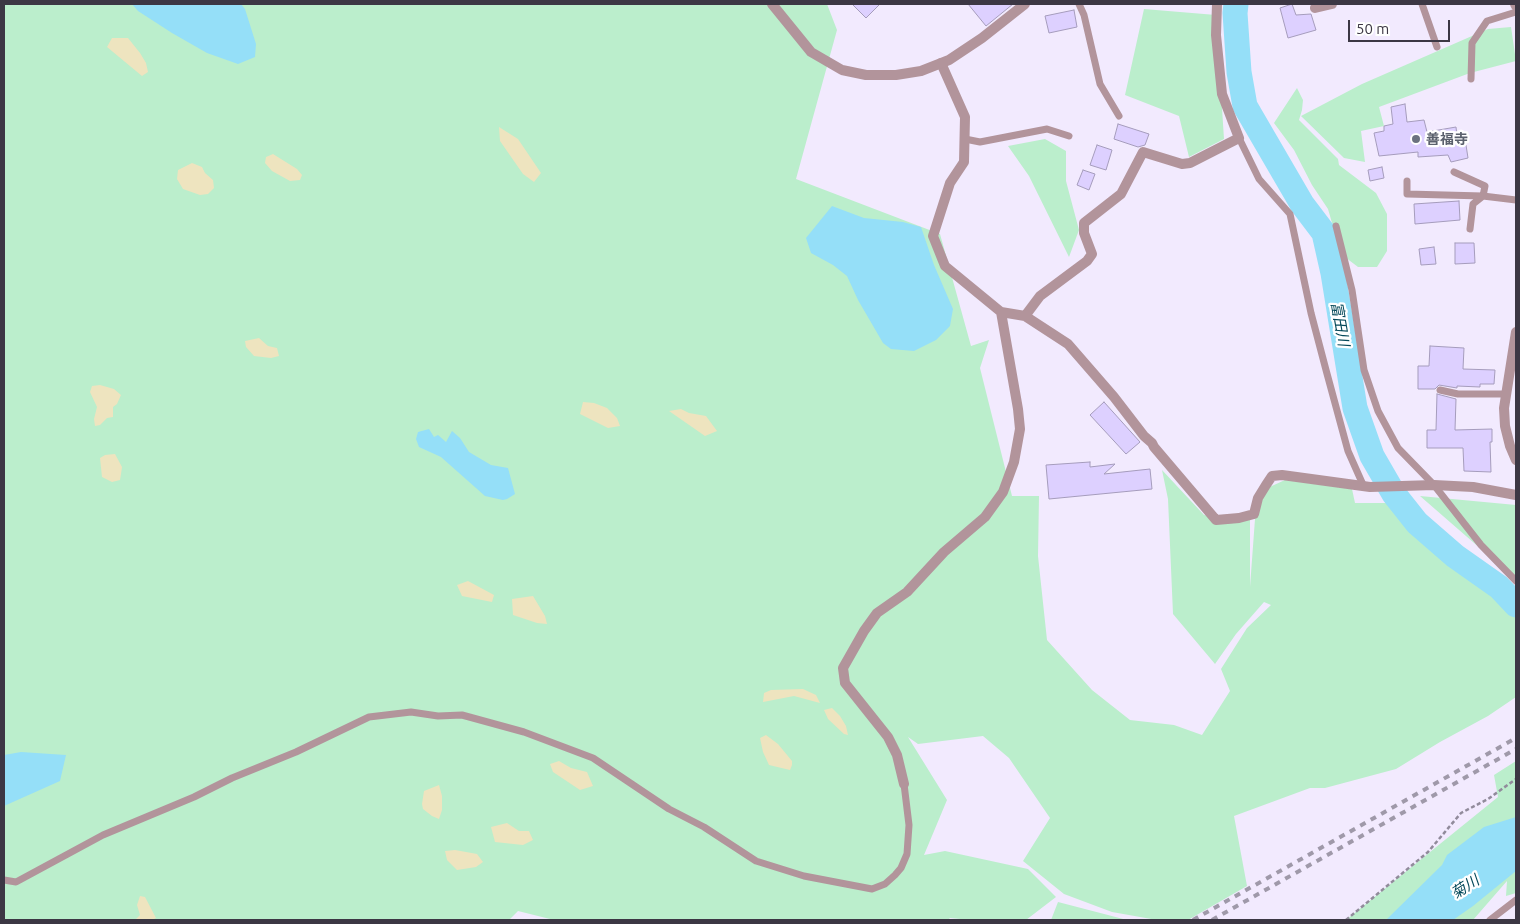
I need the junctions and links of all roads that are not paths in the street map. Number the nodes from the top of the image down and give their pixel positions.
1 (772, 4) edge
2 (1025, 4) edge
3 (1080, 4) edge
4 (1217, 4) edge
5 (1332, 4) edge
6 (1422, 4) edge
7 (1315, 8) dead end
8 (1516, 12) edge
9 (1437, 47) dead end
10 (942, 63) junction
11 (1471, 79) dead end
12 (1119, 116) dead end
13 (1069, 136) dead end
14 (1240, 138) junction
15 (965, 139) junction
16 (1454, 172) dead end
17 (1406, 181) dead end
18 (1483, 196) junction
19 (1516, 200) edge
20 (1336, 226) dead end
21 (1470, 229) dead end
22 (1000, 312) junction
23 (1025, 316) junction
24 (1516, 332) edge
25 (1514, 354) edge
26 (1440, 390) dead end
27 (1506, 394) junction
28 (1516, 460) edge
29 (1434, 485) junction
30 (1367, 487) junction
31 (1516, 495) edge
32 (1516, 581) edge
33 (904, 784) joint
34 (4, 880) edge
35 (1516, 900) edge
36 (1490, 920) edge

1 - 10 street
2 - 10 street
3 - 12 lane
4 - 14 street
5 - 7 street
6 - 9 lane
8 - 11 lane
10 - 15 street
13 - 15 lane
14 - 23 street
14 - 30 lane
15 - 22 street
16 - 18 lane
17 - 18 lane
18 - 19 lane
18 - 21 lane
20 - 29 lane
22 - 23 street
22 - 33 street
23 - 30 street
24 - 25 street
25 - 27 street
26 - 27 lane
27 - 28 street
29 - 30 street
29 - 31 street
29 - 32 lane
33 - 34 lane
35 - 36 lane

